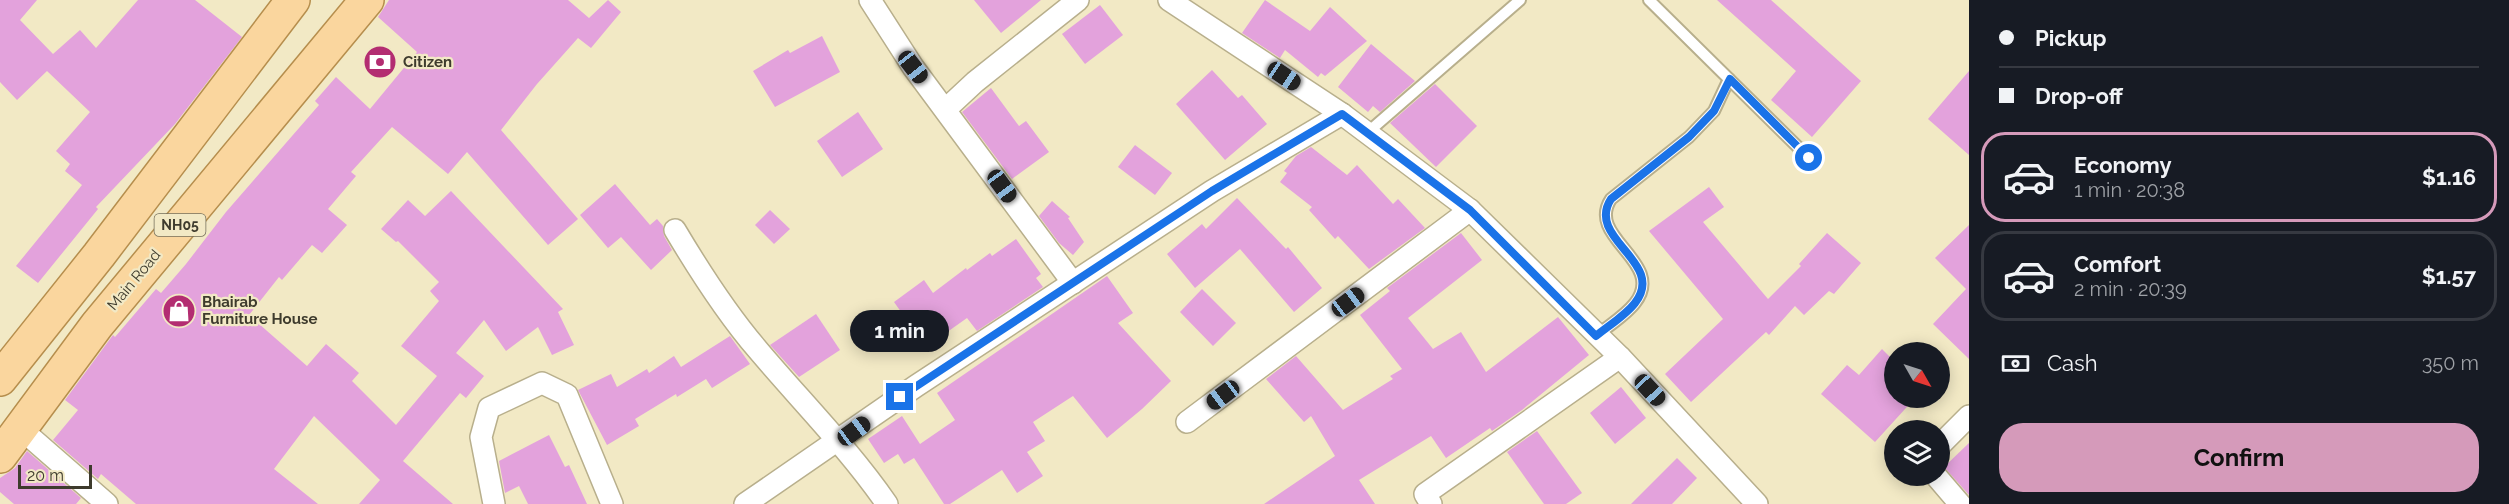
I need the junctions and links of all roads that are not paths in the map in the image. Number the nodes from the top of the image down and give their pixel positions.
1 (293, 0) edge
2 (367, 0) edge
3 (870, 0) edge
4 (1078, 0) edge
5 (1169, 0) edge
6 (1520, 0) edge
7 (1649, 0) edge
8 (1730, 79) junction
9 (946, 109) junction
10 (1342, 114) junction
11 (1366, 133) junction
12 (1809, 158) dead end
13 (1470, 210) junction
14 (675, 230) dead end
15 (1072, 283) junction
16 (66, 297) junction
17 (98, 325) junction
18 (1596, 336) junction
19 (1620, 357) junction
20 (0, 379) edge
21 (1969, 416) edge
22 (1187, 422) dead end
23 (21, 429) junction
24 (1950, 435) edge
25 (838, 442) junction
26 (0, 456) edge
27 (1945, 486) edge
28 (1422, 501) edge
29 (107, 504) edge
30 (494, 504) edge
31 (612, 504) edge
32 (745, 504) edge
33 (887, 504) edge
34 (1757, 504) edge
35 (1960, 504) edge

1 - 16 main road, NH05
2 - 17 main road, Main Road / NH05
3 - 9 street
4 - 9 street
5 - 10 street
6 - 11 lane
7 - 8 lane
8 - 12 lane
8 - 18 lane
9 - 15 street
10 - 11 street
10 - 15 street
11 - 13 street
13 - 18 street
13 - 22 street
14 - 25 street
15 - 25 street
16 - 17 main road
16 - 20 main road, NH05
17 - 23 main road, Main Road / NH05
18 - 19 street
19 - 28 street
19 - 34 street
21 - 24 street
23 - 26 main road, Main Road / NH05
23 - 29 street
25 - 32 street
25 - 33 street
27 - 35 street
30 - 31 street

